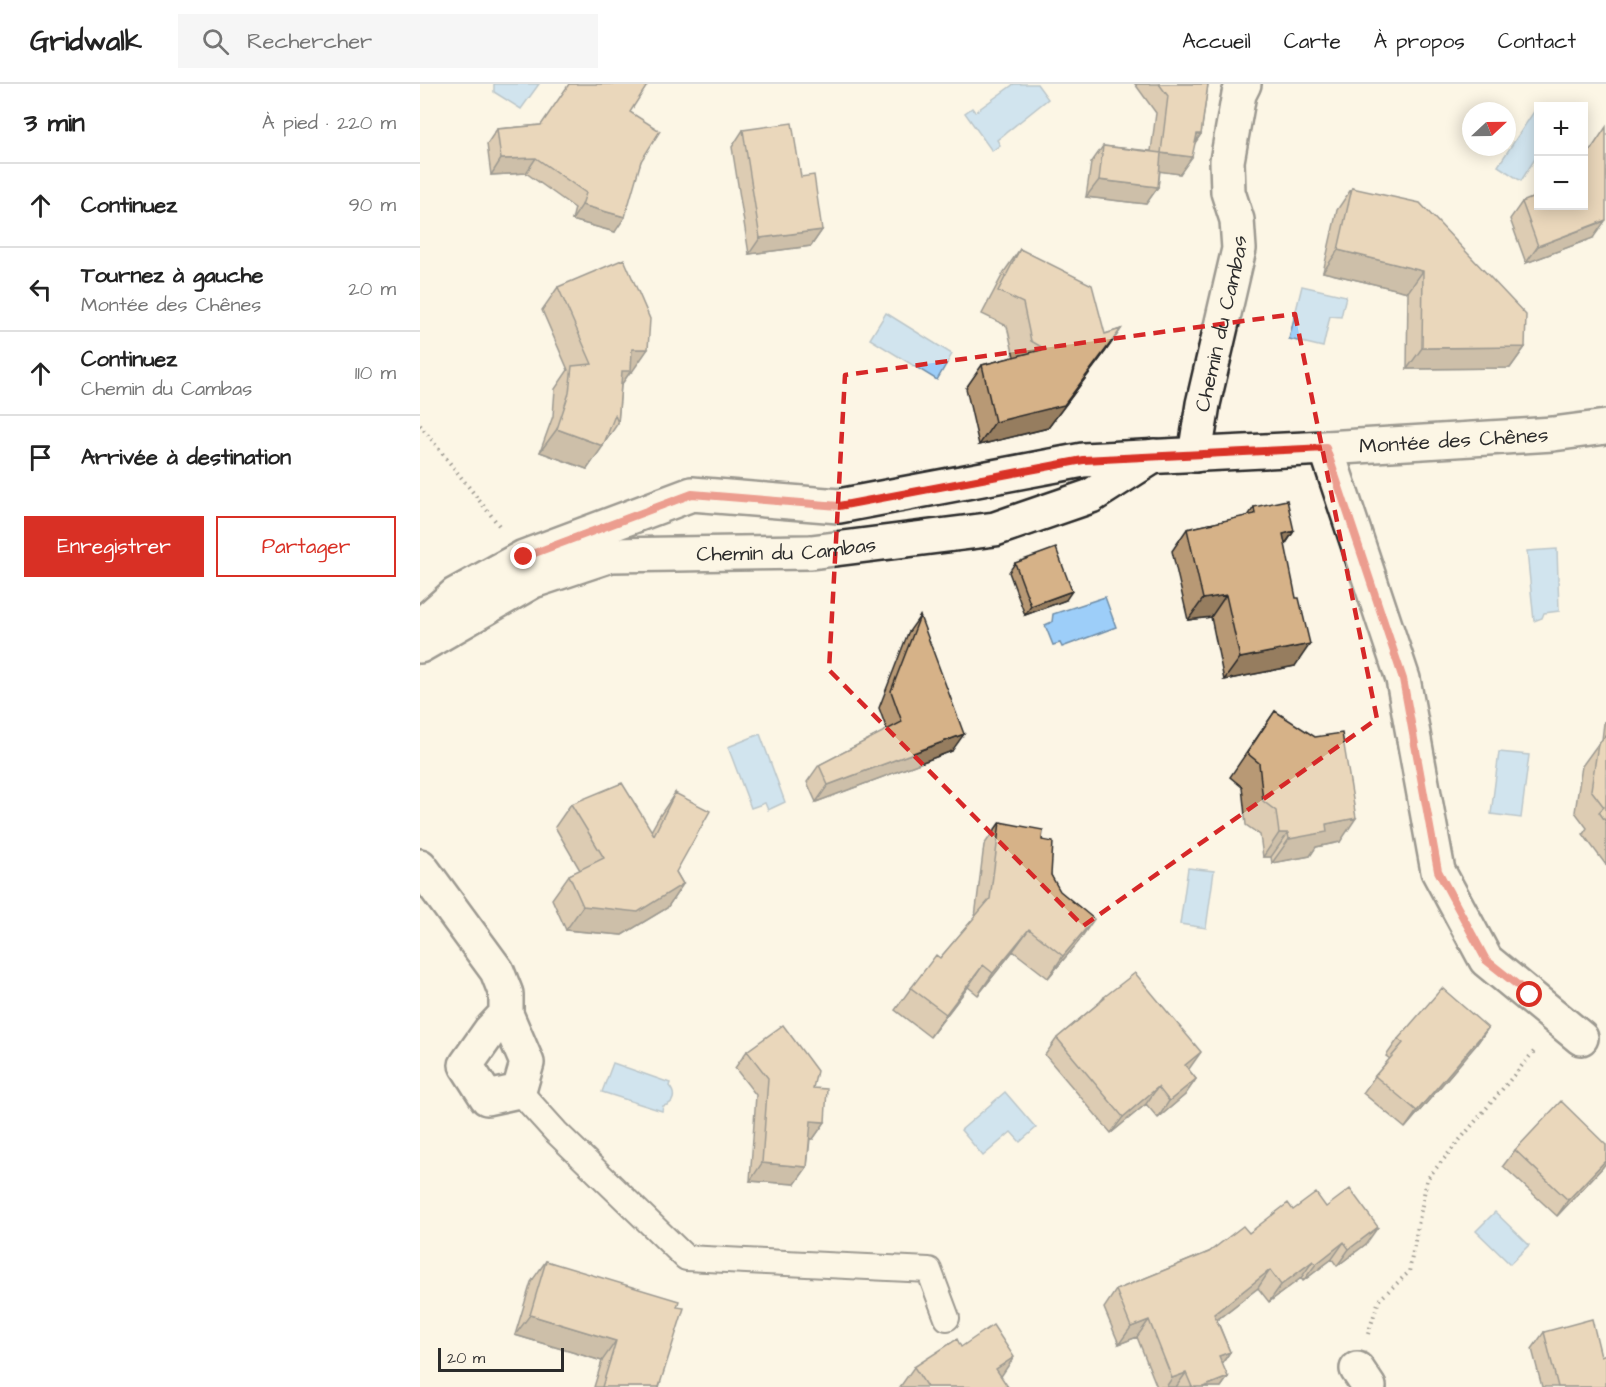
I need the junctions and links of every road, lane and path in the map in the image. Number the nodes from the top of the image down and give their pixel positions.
1 (1244, 84) edge
2 (420, 424) edge
3 (1606, 427) edge
4 (1326, 448) junction
5 (1155, 455) junction
6 (1195, 455) junction
7 (524, 557) junction
8 (420, 626) edge
9 (420, 646) edge
10 (420, 866) edge
11 (506, 1014) junction
12 (1581, 1038) joint
13 (519, 1091) junction
14 (947, 1318) dead end
15 (1363, 1378) edge

1 - 6 street, Chemin du Cambas
2 - 7 path
3 - 4 street, Montée des Chênes
4 - 6 street, Montée des Chênes
4 - 12 street
5 - 6 street, Chemin du Cambas
5 - 7 street, Chemin du Cambas
5 - 9 street, Chemin du Cambas
7 - 8 street, Chemin du Cambas
10 - 11 street
11 - 13 street
11 - 13 street
12 - 15 path
13 - 14 lane

